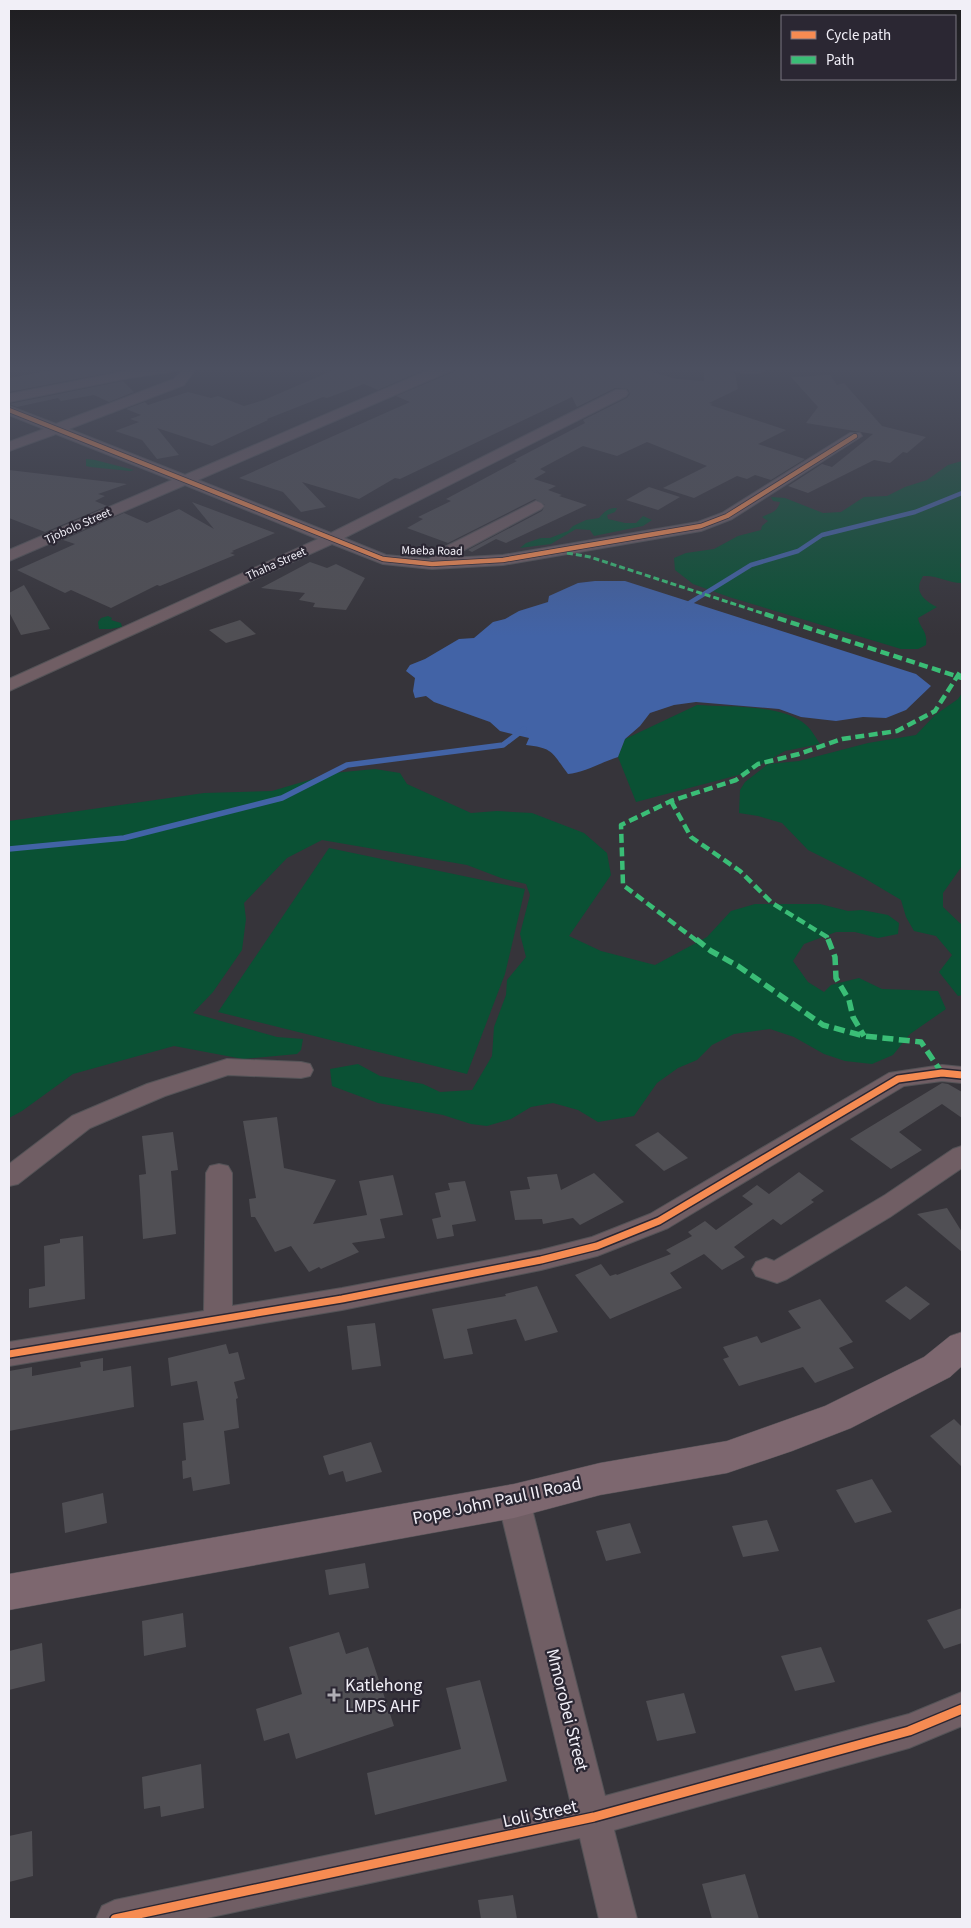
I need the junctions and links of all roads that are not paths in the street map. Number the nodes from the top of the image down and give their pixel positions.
1 (124, 456) edge
2 (238, 456) edge
3 (495, 456) edge
4 (823, 456) edge
5 (184, 479) junction
6 (536, 506) dead end
7 (330, 539) junction
8 (9, 556) edge
9 (432, 564) junction
10 (9, 686) edge
11 (301, 1070) dead end
12 (962, 1075) edge
13 (962, 1155) edge
14 (219, 1173) dead end
15 (9, 1177) edge
16 (766, 1269) dead end
17 (218, 1320) junction
18 (962, 1346) edge
19 (9, 1354) edge
20 (514, 1501) junction
21 (9, 1592) edge
22 (962, 1709) edge
23 (594, 1817) junction
24 (116, 1919) edge
25 (618, 1919) edge

1 - 5 street, Maeba Road
2 - 5 street, Tjobolo Street
3 - 7 street, Thaha Street
4 - 9 street, Maeba Road
5 - 7 street, Maeba Road
5 - 8 street, Tjobolo Street
6 - 9 street
7 - 9 street, Maeba Road
7 - 10 street, Thaha Street
11 - 15 street
12 - 17 street
13 - 16 street
14 - 17 street
17 - 19 street
18 - 20 main road, Pope John Paul II Road
20 - 21 main road, Pope John Paul II Road
20 - 23 street, Mmorobei Street
22 - 23 street, Loli Street
23 - 24 street, Loli Street
23 - 25 street, Mmorobei Street

